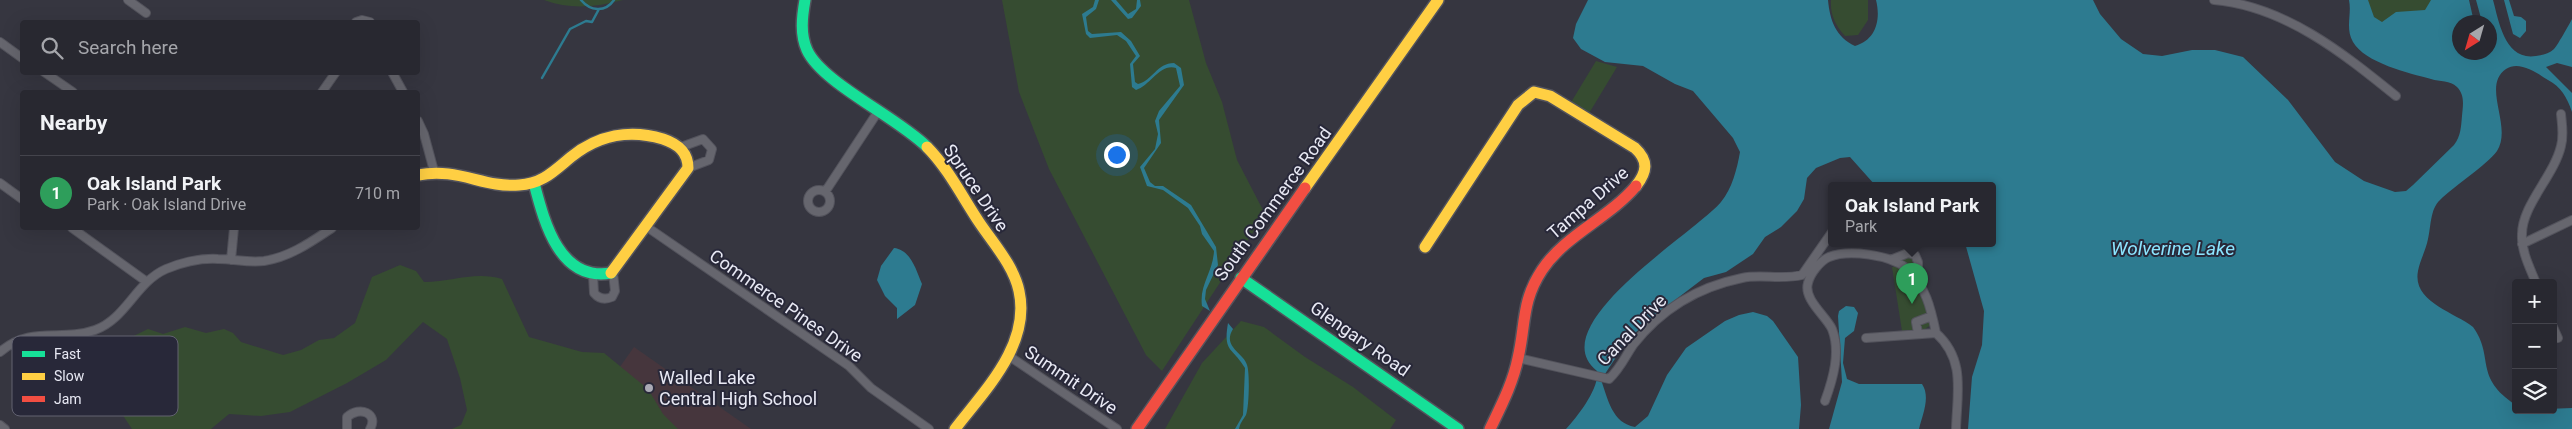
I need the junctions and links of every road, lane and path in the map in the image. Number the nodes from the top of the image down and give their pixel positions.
1 (128, 0) edge
2 (805, 0) edge
3 (1438, 0) edge
4 (2214, 0) edge
5 (146, 13) dead end
6 (0, 42) edge
7 (20, 57) edge
8 (48, 75) edge
9 (334, 75) edge
10 (394, 75) edge
11 (70, 90) edge
12 (323, 90) edge
13 (402, 90) edge
14 (2396, 96) dead end
15 (879, 110) junction
16 (2561, 114) dead end
17 (420, 125) edge
18 (681, 147) junction
19 (688, 168) junction
20 (434, 170) junction
21 (420, 174) edge
22 (534, 183) junction
23 (0, 184) edge
24 (825, 192) dead end
25 (20, 197) edge
26 (2572, 220) edge
27 (647, 227) junction
28 (75, 230) edge
29 (234, 230) edge
30 (329, 230) edge
31 (1828, 239) edge
32 (2522, 244) junction
33 (1425, 246) dead end
34 (1893, 259) junction
35 (231, 260) junction
36 (1813, 267) junction
37 (613, 273) junction
38 (593, 275) junction
39 (1241, 278) junction
40 (2535, 279) edge
41 (148, 282) junction
42 (1918, 282) junction
43 (1932, 316) junction
44 (1936, 333) junction
45 (1918, 334) junction
46 (33, 336) edge
47 (1866, 338) dead end
48 (12, 344) edge
49 (0, 352) edge
50 (1009, 356) junction
51 (1518, 358) junction
52 (1826, 401) dead end
53 (0, 425) edge
54 (346, 428) edge
55 (1956, 428) edge
56 (5, 429) edge
57 (370, 429) edge
58 (929, 429) edge
59 (955, 429) edge
60 (1117, 429) edge
61 (1137, 429) edge
62 (1458, 429) edge
63 (1490, 429) edge

1 - 5 street
2 - 15 street, Spruce Drive
3 - 39 street, South Commerce Road
4 - 14 street
6 - 7 street
8 - 11 street
9 - 12 street
10 - 13 street
15 - 24 street
15 - 50 street, Spruce Drive
16 - 32 street
17 - 20 street
18 - 19 street
18 - 19 street
18 - 22 street
19 - 27 street
20 - 21 street
20 - 22 street
22 - 38 street
23 - 25 street
26 - 32 street
27 - 37 street
27 - 58 street, Commerce Pines Drive
28 - 41 street
29 - 35 street
30 - 35 street
31 - 36 street, Canal Drive
32 - 40 street
33 - 51 street, Tampa Drive
34 - 36 street
34 - 42 street
34 - 42 street
35 - 41 street
36 - 51 street, Canal Drive
36 - 52 street
37 - 38 street
37 - 38 street
39 - 61 street, South Commerce Road
39 - 62 street, Glengary Road
41 - 46 street
42 - 43 street
43 - 44 street
43 - 45 street
44 - 45 street
44 - 55 street
45 - 47 street
48 - 49 street
50 - 59 street, Spruce Drive
50 - 60 street, Summit Drive
51 - 63 street, Tampa Drive
53 - 56 street
54 - 57 street

